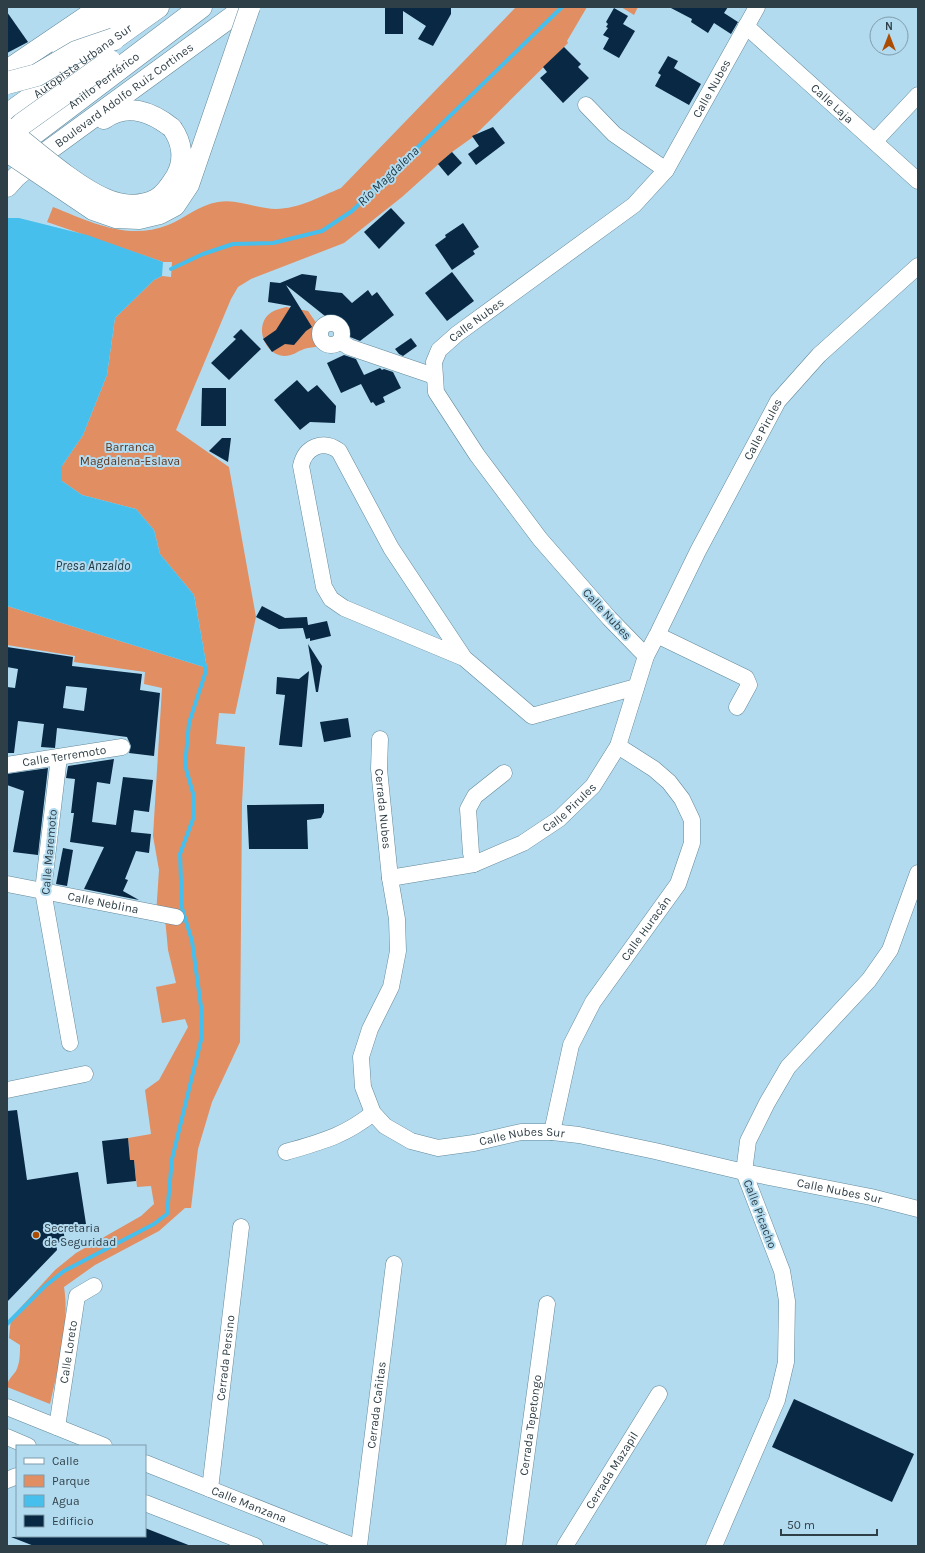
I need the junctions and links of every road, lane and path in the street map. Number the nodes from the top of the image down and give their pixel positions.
1 (100, 7) edge
2 (117, 7) edge
3 (128, 7) edge
4 (158, 7) edge
5 (184, 7) edge
6 (201, 7) edge
7 (245, 7) edge
8 (250, 7) edge
9 (757, 7) edge
10 (746, 26) junction
11 (114, 39) junction
12 (7, 70) edge
13 (7, 83) edge
14 (7, 86) edge
15 (918, 95) edge
16 (7, 96) edge
17 (586, 105) dead end
18 (7, 115) edge
19 (7, 128) edge
20 (7, 138) edge
21 (875, 141) junction
22 (57, 145) junction
23 (7, 153) edge
24 (666, 170) junction
25 (918, 181) edge
26 (7, 187) edge
27 (918, 266) edge
28 (340, 341) dead end
29 (434, 376) junction
30 (658, 633) junction
31 (646, 656) junction
32 (464, 658) junction
33 (636, 686) junction
34 (738, 708) dead end
35 (380, 739) dead end
36 (618, 746) junction
37 (122, 747) dead end
38 (59, 757) junction
39 (7, 765) edge
40 (504, 773) dead end
41 (474, 864) junction
42 (918, 872) edge
43 (390, 878) junction
44 (7, 884) edge
45 (43, 891) junction
46 (176, 917) dead end
47 (70, 1043) dead end
48 (85, 1074) dead end
49 (7, 1090) edge
50 (373, 1113) junction
51 (552, 1132) junction
52 (286, 1152) dead end
53 (744, 1172) junction
54 (918, 1210) edge
55 (241, 1227) dead end
56 (394, 1264) dead end
57 (94, 1286) dead end
58 (547, 1304) dead end
59 (659, 1394) dead end
60 (7, 1407) edge
61 (57, 1427) junction
62 (7, 1438) edge
63 (25, 1445) edge
64 (102, 1445) edge
65 (146, 1463) edge
66 (210, 1489) junction
67 (146, 1503) edge
68 (255, 1546) edge
69 (353, 1546) edge
70 (359, 1546) edge
71 (514, 1546) edge
72 (565, 1546) edge
73 (714, 1546) edge

1 - 12 main road
2 - 14 highway, bridge
3 - 16 highway
4 - 11 highway, Autopista Urbana Sur
5 - 20 highway, Autopista Urbana Sur, bridge
6 - 23 highway, Anillo Periférico
7 - 22 main road, Boulevard Adolfo Ruiz Cortines
8 - 23 main road, bridge
9 - 10 street, Calle Nubes
10 - 21 street, Calle Laja
10 - 24 street, Calle Nubes
11 - 13 highway, bridge
11 - 18 highway, Autopista Urbana Sur, bridge
15 - 21 street
17 - 24 street
19 - 22 main road, bridge
21 - 25 street, Calle Laja
22 - 26 main road, Boulevard Adolfo Ruiz Cortines
24 - 29 street, Calle Nubes
27 - 30 street, Calle Pirules
28 - 29 street
29 - 31 street, Calle Nubes
30 - 31 street, Calle Pirules
30 - 34 street
31 - 33 street, Calle Pirules
32 - 32 street
32 - 33 street
33 - 36 street, Calle Pirules
35 - 43 street, Cerrada Nubes
36 - 41 street, Calle Pirules
36 - 51 street, Calle Huracán
37 - 38 street, Calle Terremoto
38 - 39 street, Calle Terremoto
38 - 45 street, Calle Maremoto
40 - 41 street
41 - 43 street, Calle Pirules
42 - 53 street, Calle Picacho
43 - 50 street, Calle Nubes Sur
44 - 45 street, Calle Neblina
45 - 46 street, Calle Neblina
45 - 47 street, Calle Maremoto
48 - 49 street
50 - 51 street, Calle Nubes Sur
50 - 52 street
51 - 53 street, Calle Nubes Sur
53 - 54 street, Calle Nubes Sur
53 - 73 street, Calle Picacho
55 - 66 street, Cerrada Persino
56 - 70 street, Cerrada Cañitas
57 - 61 street, Calle Loreto
58 - 71 street, Cerrada Tepetongo
59 - 72 street, Cerrada Mazapil
60 - 61 street
61 - 64 street
62 - 63 street
65 - 66 street, Calle Manzana
66 - 69 street, Calle Manzana
67 - 68 street

